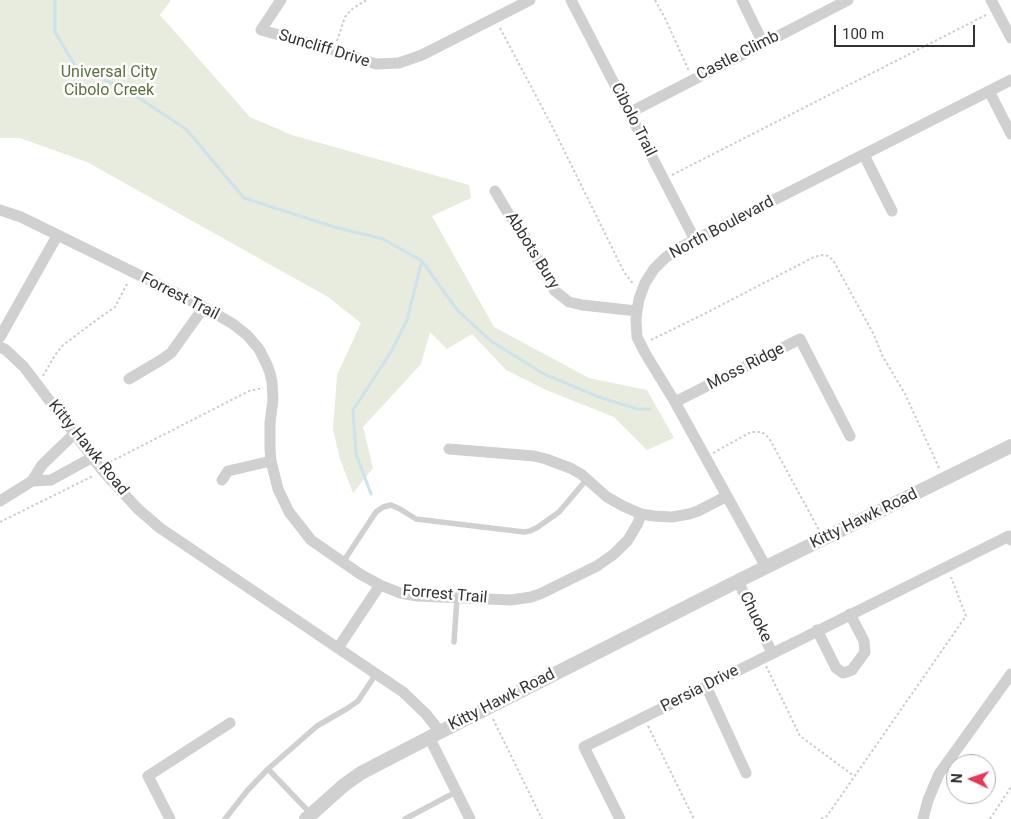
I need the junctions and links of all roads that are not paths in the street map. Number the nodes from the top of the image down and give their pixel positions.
1 (281, 0) edge
2 (530, 0) edge
3 (571, 0) edge
4 (742, 0) edge
5 (848, 0) edge
6 (994, 5) edge
7 (1011, 38) edge
8 (763, 43) junction
9 (1011, 80) edge
10 (989, 91) junction
11 (629, 112) junction
12 (1011, 134) edge
13 (864, 155) junction
14 (495, 190) dead end
15 (0, 210) edge
16 (892, 211) dead end
17 (57, 236) junction
18 (695, 240) junction
19 (204, 307) junction
20 (637, 311) junction
21 (0, 337) edge
22 (0, 347) edge
23 (129, 379) dead end
24 (675, 402) junction
25 (75, 433) junction
26 (850, 436) dead end
27 (1011, 446) edge
28 (449, 449) dead end
29 (93, 457) junction
30 (271, 461) junction
31 (222, 480) dead end
32 (587, 480) junction
33 (32, 481) junction
34 (726, 496) junction
35 (0, 501) edge
36 (641, 514) junction
37 (1010, 538) edge
38 (344, 562) junction
39 (766, 567) junction
40 (738, 581) junction
41 (380, 585) junction
42 (457, 598) junction
43 (850, 614) junction
44 (817, 630) junction
45 (454, 642) dead end
46 (338, 648) junction
47 (767, 655) junction
48 (376, 674) junction
49 (1011, 674) edge
50 (706, 686) junction
51 (230, 724) dead end
52 (434, 734) junction
53 (268, 768) junction
54 (746, 773) dead end
55 (456, 792) junction
56 (311, 817) edge
57 (170, 819) edge
58 (225, 819) edge
59 (404, 819) edge
60 (470, 819) edge
61 (620, 819) edge
62 (923, 819) edge

1 - 2 street, Suncliff Drive
3 - 11 street, Cibolo Trail
4 - 8 street
5 - 8 street, Castle Climb
6 - 7 street
8 - 11 street, Castle Climb
9 - 10 street, North Boulevard
10 - 12 street
10 - 13 street, North Boulevard
11 - 18 street, Cibolo Trail
13 - 16 street
13 - 18 street, North Boulevard
14 - 20 street, Abbots Bury
15 - 17 street, Forrest Trail
17 - 19 street, Forrest Trail
17 - 21 street
18 - 20 street, North Boulevard
19 - 23 street
19 - 30 street, Forrest Trail
20 - 24 street, North Boulevard
22 - 25 street, Kitty Hawk Road
24 - 26 street, Moss Ridge
24 - 34 street, North Boulevard
25 - 29 street, Kitty Hawk Road
25 - 33 street
27 - 39 street, Kitty Hawk Road
28 - 32 street
29 - 33 street
29 - 46 street, Kitty Hawk Road
30 - 31 street
30 - 38 street, Forrest Trail
32 - 36 street
32 - 38 lane
33 - 35 street
34 - 36 street
34 - 39 street, North Boulevard
36 - 42 street, Forrest Trail
37 - 43 street, Persia Drive
38 - 41 street, Forrest Trail
39 - 40 street, Kitty Hawk Road
40 - 47 street, Chuoke
40 - 52 street, Kitty Hawk Road
41 - 42 street, Forrest Trail
41 - 46 street
42 - 45 lane
43 - 44 street, Persia Drive
43 - 44 street
44 - 47 street, Persia Drive
46 - 48 street, Kitty Hawk Road
47 - 50 street, Persia Drive
48 - 52 street, Kitty Hawk Road
48 - 53 lane
49 - 62 street
50 - 54 street
50 - 61 street, Persia Drive
51 - 57 street
52 - 55 street
52 - 56 street
53 - 56 lane
53 - 58 lane
55 - 59 lane
55 - 60 street

